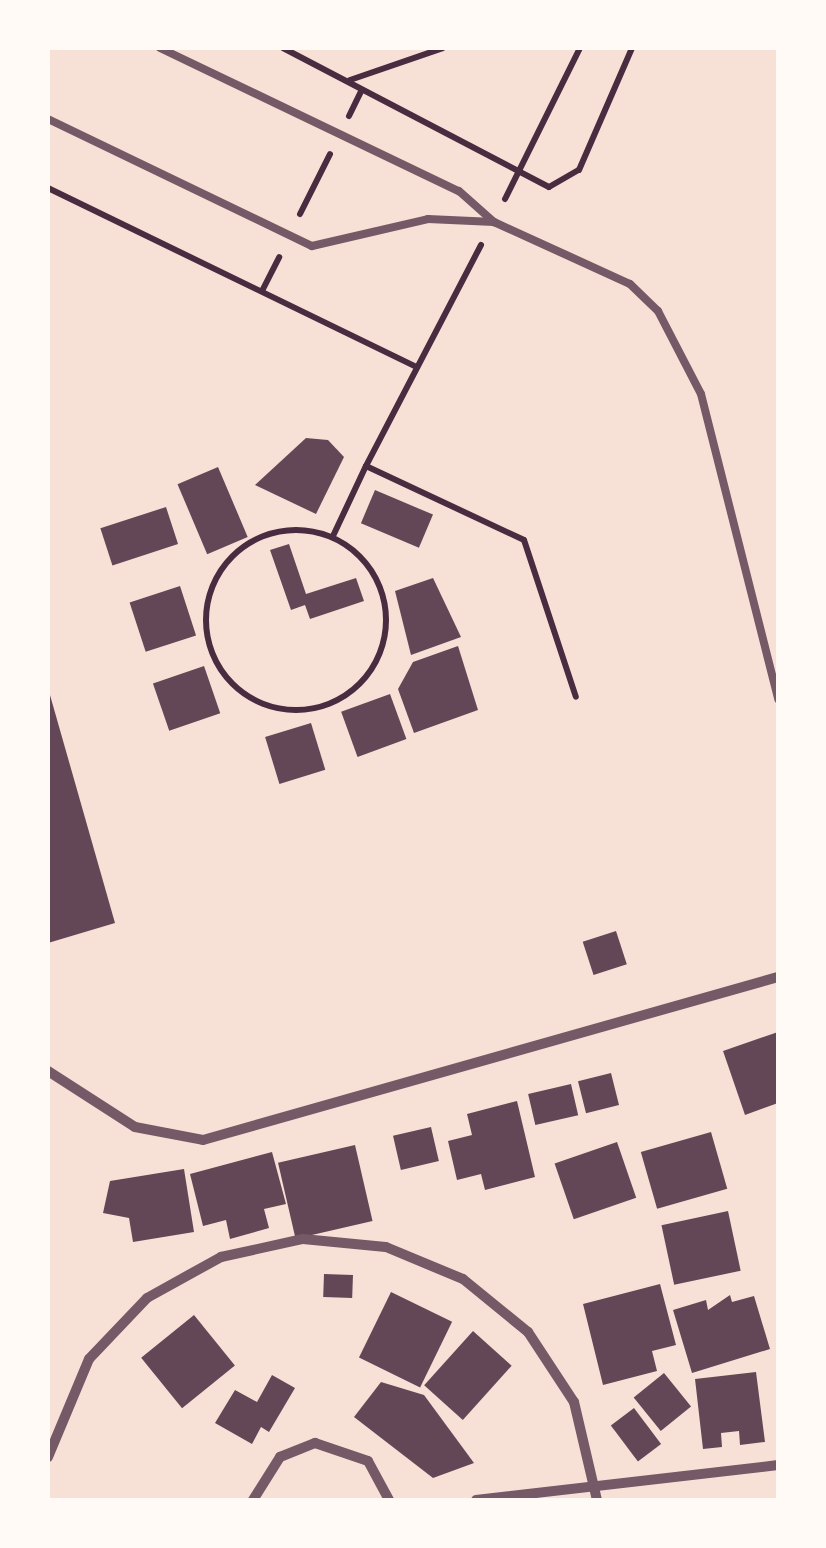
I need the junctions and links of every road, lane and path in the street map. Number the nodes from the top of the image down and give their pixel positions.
1 (160, 48) edge
2 (283, 48) edge
3 (443, 48) edge
4 (580, 48) edge
5 (632, 48) edge
6 (349, 80) junction
7 (361, 91) junction
8 (48, 119) edge
9 (340, 134) junction
10 (518, 173) junction
11 (48, 188) edge
12 (494, 222) junction
13 (289, 236) junction
14 (262, 292) junction
15 (417, 366) junction
16 (366, 466) junction
17 (332, 536) junction
18 (576, 697) dead end
19 (778, 699) edge
20 (778, 977) edge
21 (48, 1071) edge
22 (48, 1457) edge
23 (778, 1465) edge
24 (598, 1484) junction
25 (253, 1500) edge
26 (390, 1500) edge
27 (476, 1500) edge
28 (597, 1500) edge

1 - 9 lane
2 - 6 path
3 - 6 path
4 - 10 path
5 - 10 path
6 - 7 path
7 - 9 path
7 - 10 path
8 - 13 lane
9 - 12 lane
9 - 13 path
10 - 12 path
11 - 14 path
12 - 13 lane
12 - 15 path
12 - 19 lane
13 - 14 path
14 - 15 path
15 - 16 path
16 - 17 path
16 - 18 path
17 - 17 path
20 - 21 street
22 - 24 street
23 - 24 street
24 - 27 street
24 - 28 street
25 - 26 street

